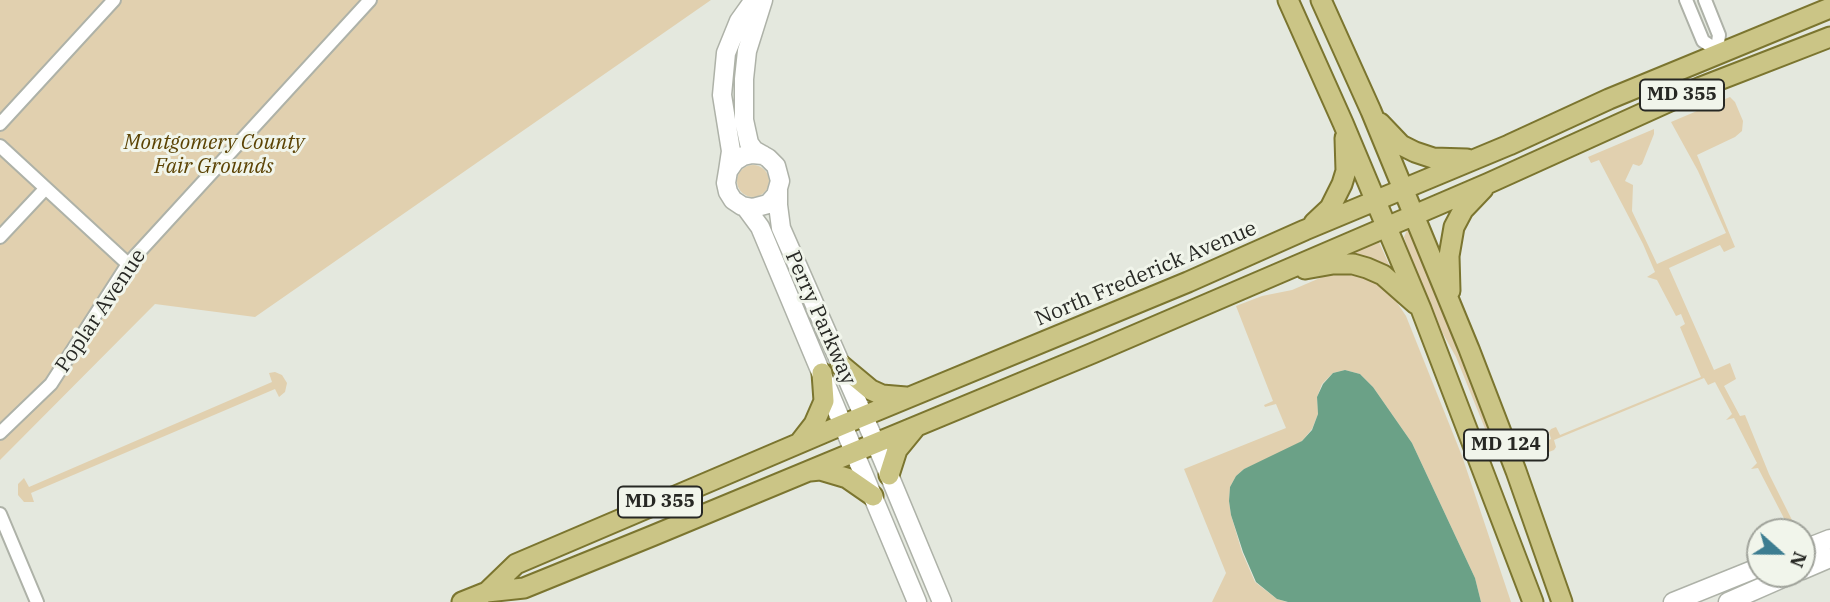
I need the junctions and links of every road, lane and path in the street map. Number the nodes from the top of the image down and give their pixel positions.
1 (114, 0) edge
2 (370, 0) edge
3 (754, 0) edge
4 (763, 0) edge
5 (1288, 0) edge
6 (1321, 0) edge
7 (1686, 0) edge
8 (1705, 0) edge
9 (1830, 8) edge
10 (1830, 37) edge
11 (1371, 111) junction
12 (1343, 123) junction
13 (0, 124) edge
14 (0, 146) edge
15 (763, 155) junction
16 (1475, 159) junction
17 (728, 171) junction
18 (1489, 183) junction
19 (45, 189) junction
20 (1402, 189) junction
21 (779, 190) junction
22 (1376, 200) junction
23 (746, 208) junction
24 (1413, 215) junction
25 (1387, 226) junction
26 (1305, 230) junction
27 (0, 237) edge
28 (128, 264) junction
29 (1244, 288) junction
30 (1451, 306) junction
31 (1421, 309) junction
32 (841, 365) junction
33 (822, 373) junction
34 (911, 397) junction
35 (864, 416) junction
36 (918, 424) junction
37 (842, 425) junction
38 (0, 433) edge
39 (1504, 442) junction
40 (876, 443) junction
41 (797, 445) junction
42 (854, 452) junction
43 (1477, 453) junction
44 (806, 472) junction
45 (890, 475) junction
46 (873, 496) junction
47 (0, 514) edge
48 (1549, 564) junction
49 (1746, 573) edge
50 (1760, 588) edge
51 (1526, 592) edge
52 (490, 599) edge
53 (37, 602) edge
54 (462, 602) edge
55 (917, 602) edge
56 (942, 602) edge
57 (1533, 602) edge
58 (1562, 602) edge
59 (1574, 602) edge
60 (1673, 602) edge
61 (1728, 602) edge

1 - 13 street
2 - 28 street, Poplar Avenue
3 - 17 street
4 - 15 street
5 - 12 main road, MD 124
6 - 11 main road, MD 124
7 - 8 street
9 - 16 main road, North Frederick Avenue / MD 355
10 - 18 main road, North Frederick Avenue / MD 355
11 - 16 main road
11 - 20 main road, MD 124
12 - 22 main road, MD 124
12 - 26 main road
14 - 19 street
15 - 17 street
15 - 21 street
16 - 20 main road, North Frederick Avenue / MD 355
17 - 23 street
18 - 24 main road, North Frederick Avenue / MD 355
18 - 30 main road
19 - 27 street
19 - 28 street
20 - 22 main road, North Frederick Avenue / MD 355
20 - 24 main road, MD 124
21 - 23 street
21 - 32 street, Perry Parkway
22 - 25 main road, MD 124
22 - 26 main road, North Frederick Avenue / MD 355
23 - 33 street, Perry Parkway
24 - 25 main road, North Frederick Avenue / MD 355
24 - 30 main road, MD 124
25 - 29 main road, North Frederick Avenue / MD 355
25 - 31 main road, MD 124
26 - 34 main road, North Frederick Avenue / MD 355
28 - 38 street, Poplar Avenue
29 - 31 main road
29 - 36 main road, North Frederick Avenue / MD 355
30 - 39 main road, MD 124
31 - 43 main road, MD 124
32 - 34 main road
32 - 35 street, Perry Parkway
33 - 37 street, Perry Parkway
33 - 41 main road
34 - 35 main road, North Frederick Avenue / MD 355
35 - 37 main road, North Frederick Avenue / MD 355
35 - 40 street, Perry Parkway
36 - 40 main road, North Frederick Avenue / MD 355
36 - 45 main road
37 - 41 main road, North Frederick Avenue / MD 355
37 - 42 street, Perry Parkway
39 - 43 main road
39 - 48 main road, MD 124
40 - 42 main road, North Frederick Avenue / MD 355
40 - 45 street, Perry Parkway
41 - 52 main road, North Frederick Avenue / MD 355
42 - 44 main road, North Frederick Avenue / MD 355
42 - 46 street, Perry Parkway
43 - 51 main road, MD 124
44 - 46 main road
44 - 52 main road, North Frederick Avenue / MD 355
45 - 56 street, Perry Parkway
46 - 55 street, Perry Parkway
47 - 53 street
48 - 58 main road, MD 124
48 - 59 main road
49 - 60 street
50 - 61 street
51 - 57 main road, MD 124
52 - 54 main road, North Frederick Avenue / MD 355

